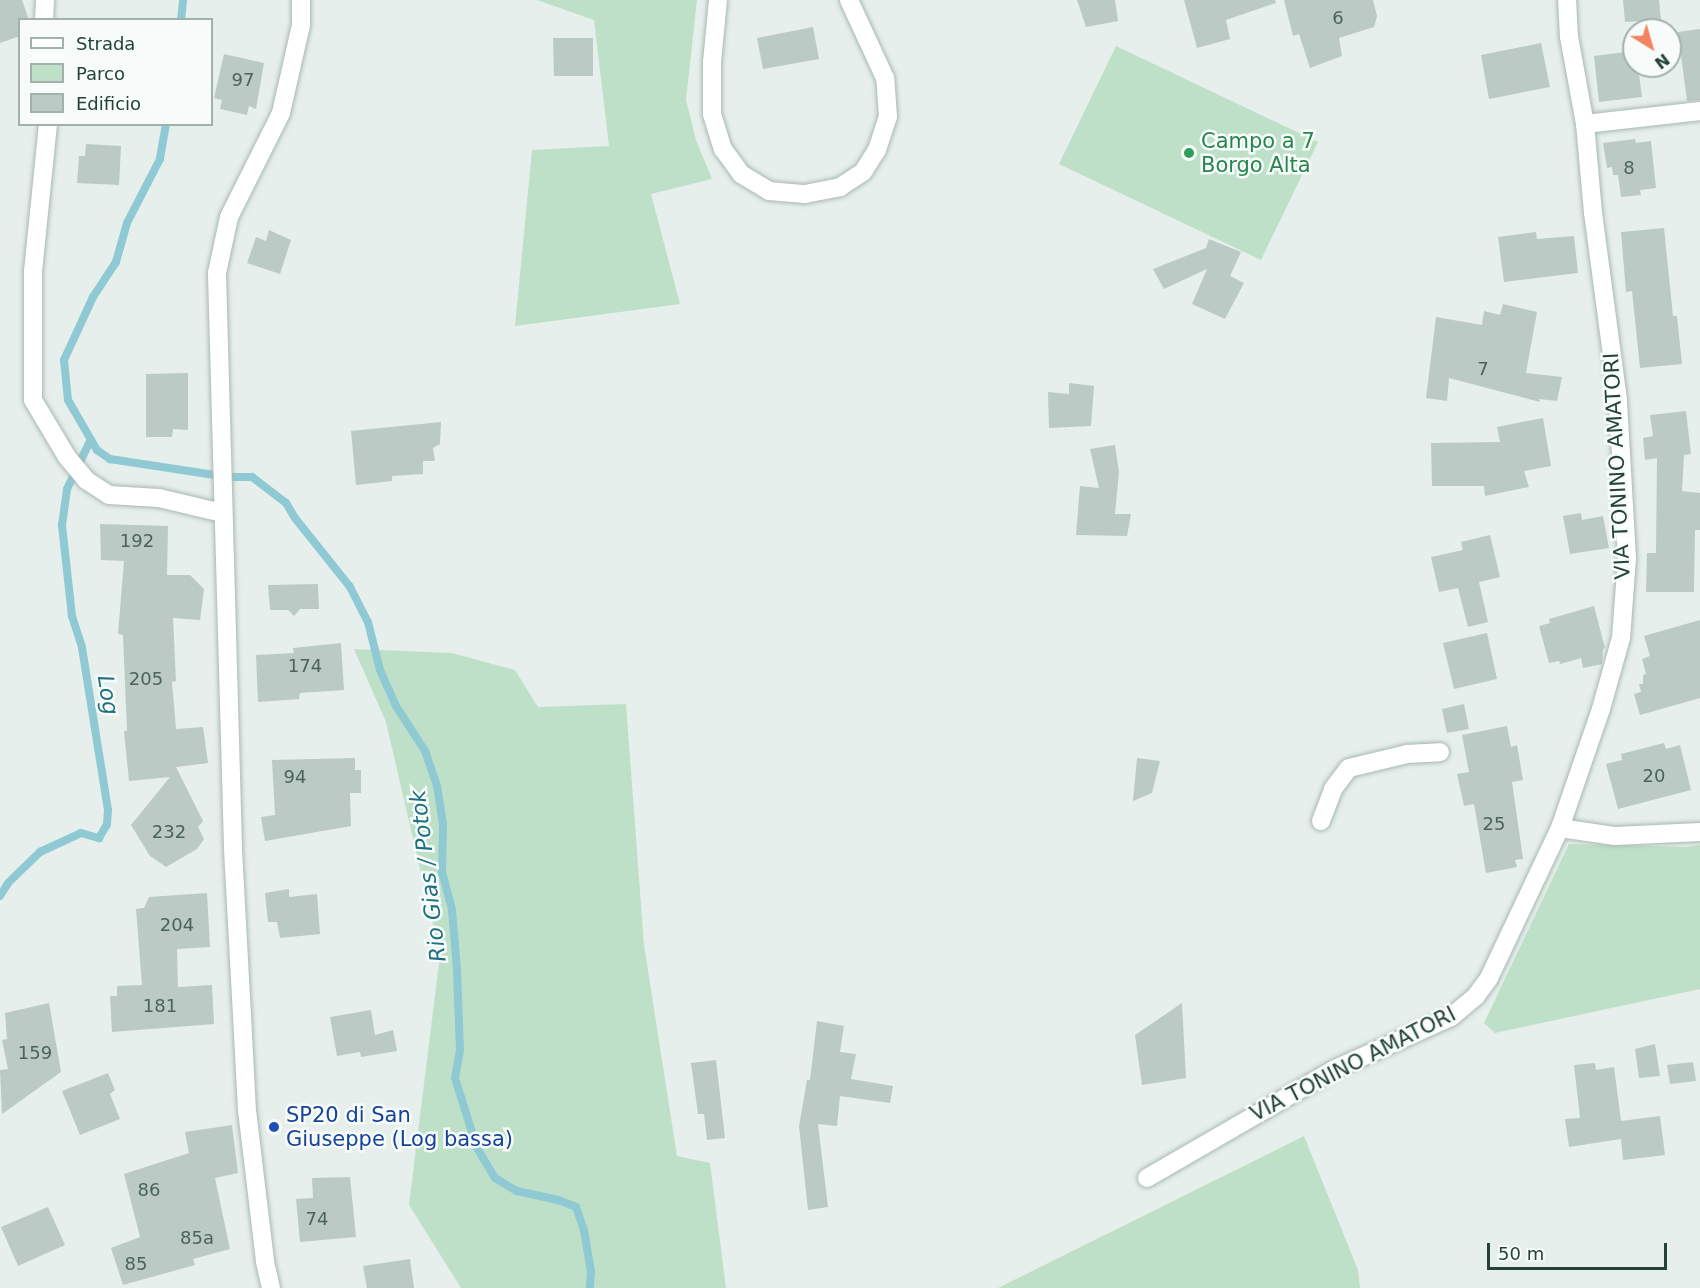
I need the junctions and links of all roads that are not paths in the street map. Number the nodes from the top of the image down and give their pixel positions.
1 (45, 0) edge
2 (301, 0) edge
3 (718, 0) edge
4 (849, 0) edge
5 (1567, 0) edge
6 (44, 18) edge
7 (1700, 111) edge
8 (1585, 124) junction
9 (48, 126) edge
10 (222, 513) junction
11 (1440, 752) dead end
12 (1321, 821) dead end
13 (1560, 828) junction
14 (1700, 832) edge
15 (1147, 1178) dead end
16 (271, 1288) edge

1 - 6 street
2 - 10 street
3 - 4 street
5 - 8 street, VIA TONINO AMATORI
7 - 8 street
8 - 13 street, VIA TONINO AMATORI
9 - 10 street
10 - 16 street
11 - 12 street
13 - 14 street
13 - 15 street, VIA TONINO AMATORI

